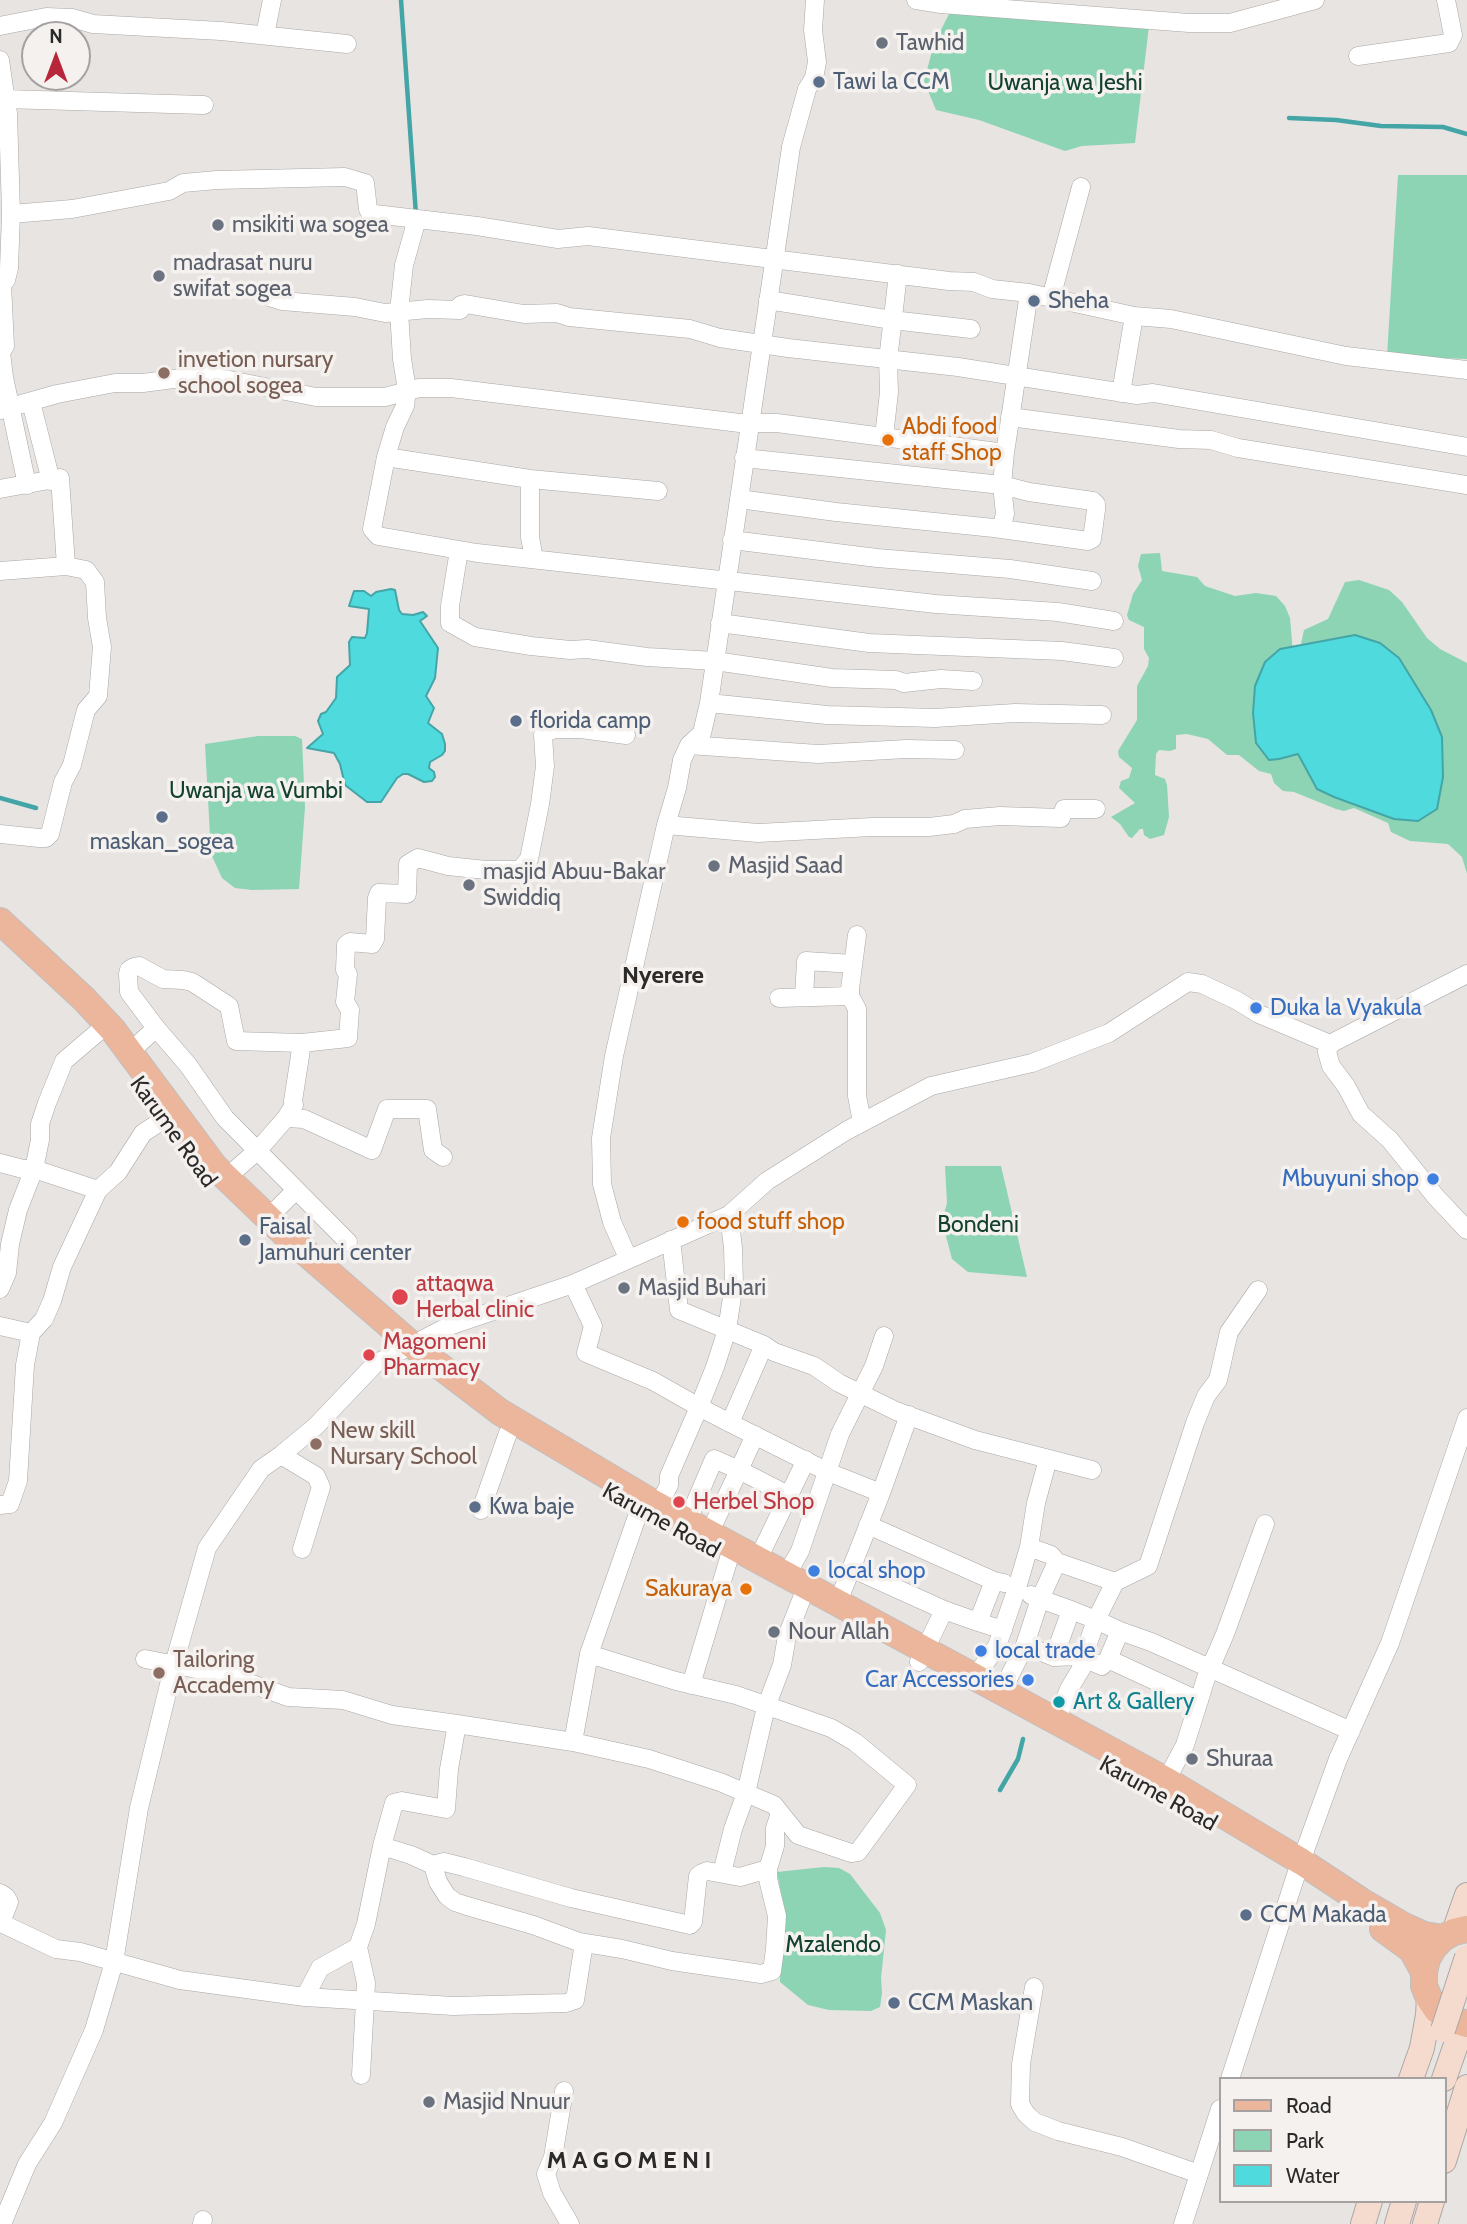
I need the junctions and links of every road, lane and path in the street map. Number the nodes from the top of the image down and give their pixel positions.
1 (272, 0) edge
2 (815, 0) edge
3 (916, 0) edge
4 (1315, 0) edge
5 (1446, 0) edge
6 (1276, 6) edge
7 (0, 26) edge
8 (265, 35) junction
9 (347, 44) dead end
10 (1358, 56) dead end
11 (0, 60) edge
12 (204, 105) dead end
13 (4, 108) edge
14 (1081, 187) dead end
15 (11, 214) junction
16 (413, 218) junction
17 (775, 258) junction
18 (898, 275) junction
19 (1, 285) edge
20 (1029, 293) junction
21 (269, 297) dead end
22 (1051, 298) junction
23 (768, 300) junction
24 (392, 312) junction
25 (1134, 316) junction
26 (892, 320) junction
27 (971, 330) dead end
28 (761, 344) junction
29 (888, 360) junction
30 (1467, 370) edge
31 (1016, 377) junction
32 (407, 390) junction
33 (1121, 393) junction
34 (31, 402) junction
35 (6, 409) edge
36 (1010, 418) junction
37 (749, 424) junction
38 (884, 436) junction
39 (1467, 447) edge
40 (1005, 453) junction
41 (386, 457) junction
42 (744, 458) junction
43 (530, 480) junction
44 (51, 481) junction
45 (27, 485) junction
46 (1003, 485) junction
47 (1467, 485) edge
48 (0, 489) edge
49 (657, 491) dead end
50 (739, 499) junction
51 (1001, 529) junction
52 (732, 540) junction
53 (459, 550) junction
54 (534, 559) junction
55 (66, 566) junction
56 (0, 571) edge
57 (727, 580) junction
58 (1092, 581) dead end
59 (1114, 621) dead end
60 (720, 623) junction
61 (1114, 658) dead end
62 (715, 662) junction
63 (973, 681) dead end
64 (709, 703) junction
65 (1102, 715) dead end
66 (626, 735) dead end
67 (689, 745) junction
68 (955, 750) dead end
69 (1096, 809) dead end
70 (666, 825) junction
71 (0, 834) edge
72 (0, 921) edge
73 (857, 936) dead end
74 (0, 938) edge
75 (853, 964) junction
76 (1467, 974) edge
77 (850, 996) junction
78 (804, 997) junction
79 (779, 998) dead end
80 (156, 1028) junction
81 (98, 1032) junction
82 (302, 1043) junction
83 (1330, 1044) junction
84 (130, 1052) junction
85 (286, 1118) junction
86 (163, 1120) junction
87 (862, 1122) junction
88 (258, 1150) junction
89 (443, 1157) dead end
90 (0, 1163) edge
91 (34, 1169) junction
92 (226, 1178) junction
93 (296, 1189) junction
94 (98, 1190) junction
95 (729, 1215) junction
96 (268, 1218) junction
97 (1467, 1230) edge
98 (671, 1240) junction
99 (348, 1242) dead end
100 (628, 1258) junction
101 (573, 1284) junction
102 (0, 1289) edge
103 (1258, 1290) dead end
104 (0, 1326) edge
105 (727, 1330) junction
106 (31, 1333) junction
107 (884, 1336) dead end
108 (764, 1345) junction
109 (405, 1348) junction
110 (861, 1395) junction
111 (699, 1406) junction
112 (909, 1415) junction
113 (1467, 1418) edge
114 (730, 1423) junction
115 (508, 1433) junction
116 (755, 1435) junction
117 (281, 1455) junction
118 (1048, 1459) junction
119 (806, 1460) junction
120 (739, 1470) junction
121 (1092, 1470) dead end
122 (828, 1472) junction
123 (881, 1493) junction
124 (788, 1494) junction
125 (0, 1505) edge
126 (648, 1508) junction
127 (481, 1510) dead end
128 (1265, 1524) dead end
129 (868, 1525) junction
130 (699, 1527) junction
131 (1029, 1547) junction
132 (302, 1549) dead end
133 (729, 1558) junction
134 (758, 1559) junction
135 (1057, 1562) junction
136 (851, 1568) junction
137 (786, 1574) junction
138 (994, 1581) junction
139 (1115, 1582) junction
140 (1017, 1590) junction
141 (802, 1598) junction
142 (1040, 1599) junction
143 (835, 1600) junction
144 (944, 1610) junction
145 (1071, 1610) junction
146 (1096, 1620) junction
147 (978, 1622) junction
148 (1003, 1630) junction
149 (1120, 1630) junction
150 (1025, 1645) junction
151 (589, 1654) junction
152 (923, 1656) junction
153 (1054, 1657) junction
154 (1085, 1658) junction
155 (145, 1659) dead end
156 (1108, 1659) junction
157 (174, 1664) junction
158 (1210, 1668) junction
159 (975, 1676) junction
160 (691, 1685) junction
161 (1002, 1691) junction
162 (1199, 1701) junction
163 (766, 1707) junction
164 (1056, 1721) junction
165 (457, 1724) junction
166 (1351, 1731) junction
167 (573, 1742) junction
168 (1163, 1788) junction
169 (746, 1793) junction
170 (780, 1813) junction
171 (382, 1846) junction
172 (433, 1865) junction
173 (768, 1869) junction
174 (1299, 1869) junction
175 (722, 1873) junction
176 (0, 1893) edge
177 (1467, 1895) edge
178 (1455, 1933) edge
179 (584, 1943) junction
180 (358, 1947) junction
181 (1467, 1957) edge
182 (114, 1962) junction
183 (1426, 1985) junction
184 (1034, 1987) dead end
185 (305, 1997) junction
186 (366, 2000) junction
187 (1459, 2024) edge
188 (361, 2075) dead end
189 (1231, 2077) edge
190 (1412, 2077) edge
191 (1428, 2077) edge
192 (1445, 2077) edge
193 (1467, 2087) edge
194 (564, 2091) dead end
195 (1218, 2115) edge
196 (1446, 2155) edge
197 (1199, 2174) junction
198 (1369, 2203) edge
199 (1385, 2203) edge
200 (1403, 2203) edge
201 (1431, 2203) edge
202 (2, 2224) edge
203 (570, 2224) edge
204 (1183, 2224) edge
205 (1363, 2224) edge
206 (1379, 2224) edge
207 (1397, 2224) edge
208 (1425, 2224) edge

1 - 8 street
2 - 17 street
3 - 6 street
4 - 6 street
5 - 10 street
7 - 8 street
8 - 9 street
11 - 13 street
12 - 13 street
13 - 15 street
14 - 22 street
15 - 16 street
15 - 19 street
16 - 17 street
16 - 24 street
17 - 18 street
17 - 23 street
18 - 20 street
18 - 26 street
19 - 35 street
20 - 22 street
20 - 31 street
21 - 24 street
22 - 25 street
23 - 26 street
23 - 28 street
24 - 28 street
24 - 32 street
25 - 30 street
25 - 33 street
26 - 27 street
26 - 29 street
28 - 29 street
28 - 37 street
29 - 31 street
29 - 38 street
31 - 33 street
31 - 36 street
32 - 34 street
32 - 37 street
32 - 41 street
33 - 39 street
34 - 35 street
34 - 44 street
35 - 45 street
36 - 40 street
36 - 47 street
37 - 38 street
37 - 42 street
38 - 40 street
40 - 46 street
41 - 43 street
41 - 53 street
42 - 46 street
42 - 50 street
43 - 49 street
43 - 54 street
44 - 45 street
44 - 55 street
45 - 48 street
46 - 51 street
46 - 51 street
50 - 51 street
50 - 52 street
52 - 57 street
52 - 58 street
53 - 54 street
53 - 62 street
54 - 57 street
55 - 56 street
55 - 71 street
57 - 59 street
57 - 60 street
60 - 61 street
60 - 62 street
62 - 63 street
62 - 64 street
64 - 65 street
64 - 67 street
66 - 82 street
67 - 68 street
67 - 70 street
69 - 70 street
70 - 100 street
72 - 84 main road
73 - 75 street
74 - 81 main road, Karume Road
75 - 77 street
75 - 78 street
76 - 83 street
77 - 78 street
77 - 87 street
78 - 79 street
80 - 82 street
80 - 84 street
80 - 88 street
81 - 86 main road, Karume Road
81 - 91 street
82 - 85 street
83 - 87 street
83 - 97 street
84 - 92 main road
85 - 88 street
85 - 89 street
86 - 94 street
86 - 109 main road, Karume Road
87 - 95 street
88 - 92 street
88 - 93 street
90 - 91 street
91 - 94 street
91 - 102 street
92 - 96 main road
93 - 96 street
93 - 99 street
94 - 106 street
95 - 98 street
95 - 105 street
96 - 109 main road
98 - 100 street
98 - 105 street
100 - 101 street
101 - 109 street
101 - 111 street
103 - 139 street
104 - 106 street
105 - 108 street
105 - 111 street
106 - 125 street
107 - 110 street
108 - 110 street
108 - 114 street
109 - 115 main road, Karume Road
109 - 117 street
109 - 126 main road
110 - 112 street
110 - 122 street
111 - 114 street
111 - 126 street
112 - 118 street
112 - 123 street
113 - 166 street
114 - 116 street
115 - 126 main road, Karume Road
115 - 127 street
116 - 119 street
116 - 120 street
117 - 132 street
117 - 157 street
118 - 121 street
118 - 131 street
119 - 122 street
119 - 124 street
120 - 124 street
120 - 130 street
120 - 130 street
122 - 123 street
122 - 137 street
123 - 129 street
124 - 134 street
126 - 130 main road
126 - 133 main road, Karume Road
126 - 151 street
128 - 158 street
129 - 136 street
129 - 138 street
130 - 134 main road
131 - 135 street
131 - 140 street
133 - 141 main road, Karume Road
133 - 160 street
134 - 137 main road
135 - 139 street
135 - 142 street
136 - 143 street
136 - 144 street
137 - 143 main road
138 - 140 street
138 - 147 street
139 - 146 street
140 - 142 street
140 - 148 street
141 - 152 main road, Karume Road
141 - 163 street
142 - 145 street
142 - 150 street
143 - 152 main road
144 - 147 street
144 - 152 street
145 - 146 street
145 - 153 street
146 - 149 street
146 - 154 street
147 - 148 street
148 - 159 street
149 - 156 street
149 - 158 street
150 - 153 street
150 - 161 street
151 - 160 street
151 - 167 street
152 - 159 main road
152 - 168 main road, Karume Road
153 - 154 street
154 - 156 street
154 - 164 street
155 - 157 street
156 - 162 street
157 - 165 street
157 - 182 street
158 - 162 street
158 - 166 street
159 - 161 main road
160 - 163 street
161 - 164 main road
162 - 168 street
163 - 169 street
163 - 170 street
164 - 168 main road
165 - 167 street
165 - 171 street
166 - 174 street
167 - 169 street
168 - 174 main road, Karume Road
169 - 170 street
169 - 175 street
170 - 173 street
171 - 172 street
171 - 180 street
172 - 175 street
172 - 179 street
173 - 175 street
173 - 179 street
174 - 178 main road
174 - 183 main road, Karume Road
174 - 189 street
176 - 182 street
177 - 178 main road
178 - 183 main road
179 - 186 street
180 - 185 street
180 - 186 street
181 - 187 main road, bridge
182 - 185 street
182 - 202 street
183 - 187 main road, Karume Road
183 - 190 main road
184 - 197 street
185 - 186 street
186 - 188 street
187 - 191 main road
187 - 192 main road
193 - 196 main road
194 - 203 street
195 - 197 street
197 - 204 street
198 - 205 main road
199 - 206 main road
200 - 207 main road
201 - 208 main road

